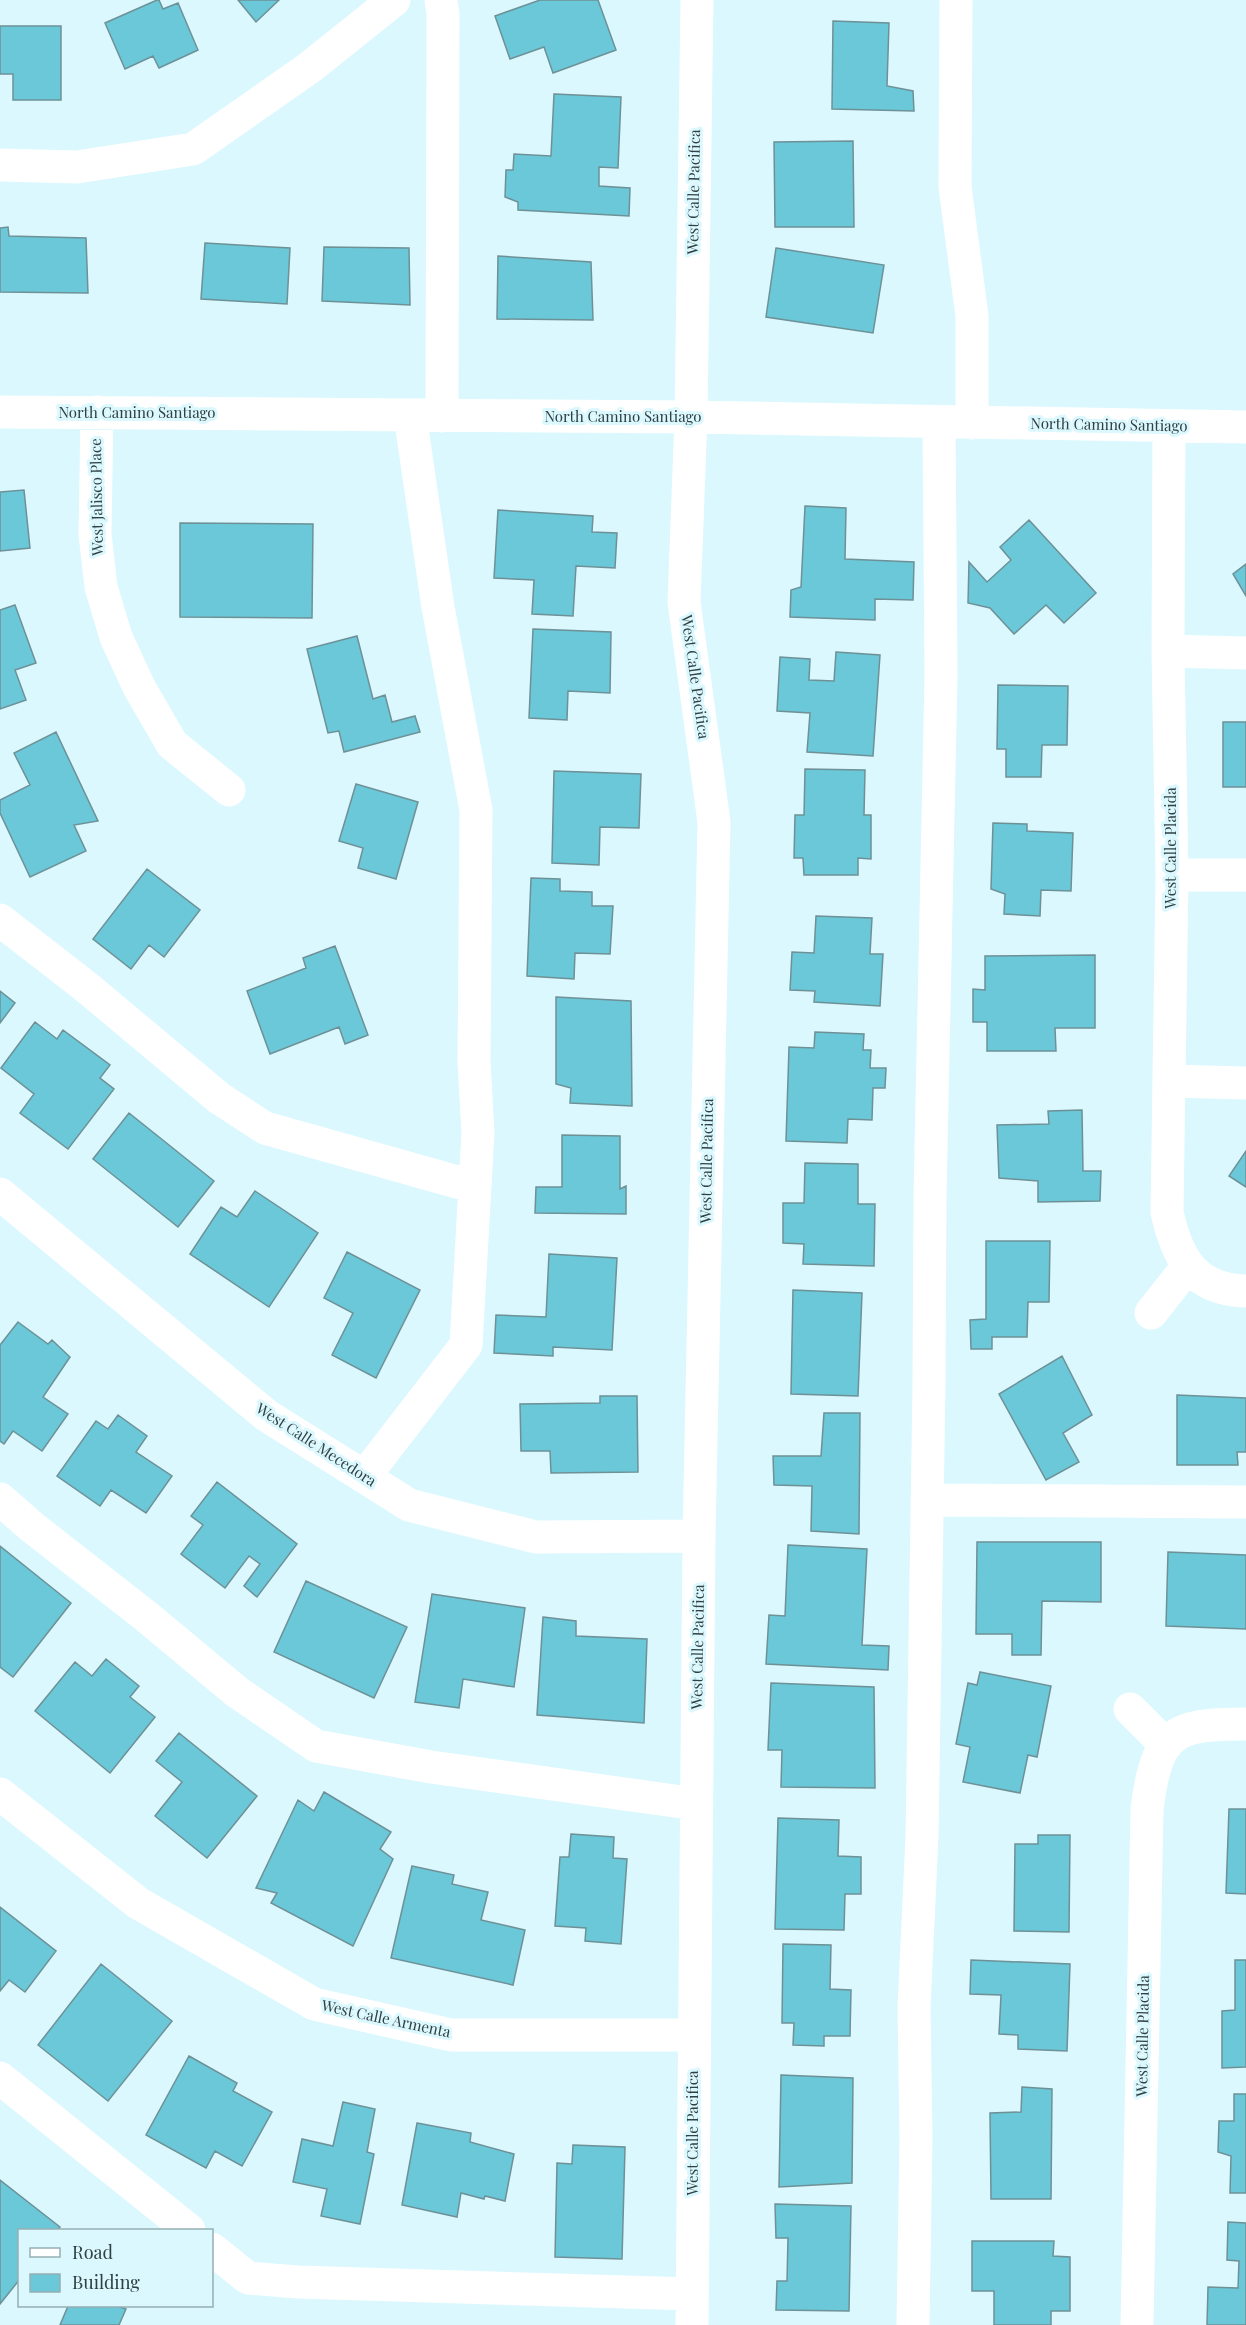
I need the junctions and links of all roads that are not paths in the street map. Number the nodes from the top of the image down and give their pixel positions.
1 (394, 0) edge
2 (441, 0) edge
3 (697, 0) edge
4 (956, 0) edge
5 (0, 165) edge
6 (0, 412) edge
7 (97, 412) junction
8 (410, 415) junction
9 (442, 416) junction
10 (691, 417) junction
11 (939, 422) junction
12 (972, 423) junction
13 (1169, 426) junction
14 (1246, 427) edge
15 (1168, 651) junction
16 (1246, 653) edge
17 (229, 790) dead end
18 (1172, 875) junction
19 (1246, 875) edge
20 (0, 920) edge
21 (1169, 1081) junction
22 (1246, 1083) edge
23 (475, 1187) junction
24 (0, 1194) edge
25 (1188, 1266) junction
26 (1246, 1291) edge
27 (1151, 1313) dead end
28 (364, 1477) junction
29 (0, 1499) edge
30 (927, 1500) junction
31 (1246, 1502) edge
32 (699, 1536) junction
33 (1130, 1709) dead end
34 (1246, 1725) edge
35 (1163, 1747) junction
36 (0, 1794) edge
37 (696, 1804) junction
38 (693, 2035) junction
39 (0, 2078) edge
40 (188, 2229) edge
41 (213, 2250) edge
42 (692, 2309) edge
43 (913, 2325) edge
44 (1137, 2325) edge

1 - 5 street
2 - 9 street
3 - 10 street, West Calle Pacifica
4 - 12 street
6 - 7 street, North Camino Santiago
7 - 8 street, North Camino Santiago
7 - 17 street, West Jalisco Place
8 - 9 street, North Camino Santiago
8 - 23 street
9 - 10 street, North Camino Santiago
10 - 11 street, North Camino Santiago
10 - 32 street, West Calle Pacifica
11 - 12 street, North Camino Santiago
11 - 30 street
12 - 13 street, North Camino Santiago
13 - 14 street, North Camino Santiago
13 - 15 street, West Calle Placida
15 - 16 street
15 - 18 street, West Calle Placida
18 - 19 street
18 - 21 street, West Calle Placida
20 - 23 street
21 - 22 street
21 - 25 street, West Calle Placida
23 - 28 street
24 - 28 street, West Calle Mecedora
25 - 26 street
25 - 27 street
28 - 32 street, West Calle Mecedora
29 - 37 street
30 - 31 street
30 - 43 street
32 - 37 street, West Calle Pacifica
33 - 35 street
34 - 35 street
35 - 44 street, West Calle Placida
36 - 38 street, West Calle Armenta
37 - 38 street, West Calle Pacifica
38 - 42 street, West Calle Pacifica
39 - 40 street
41 - 42 street

